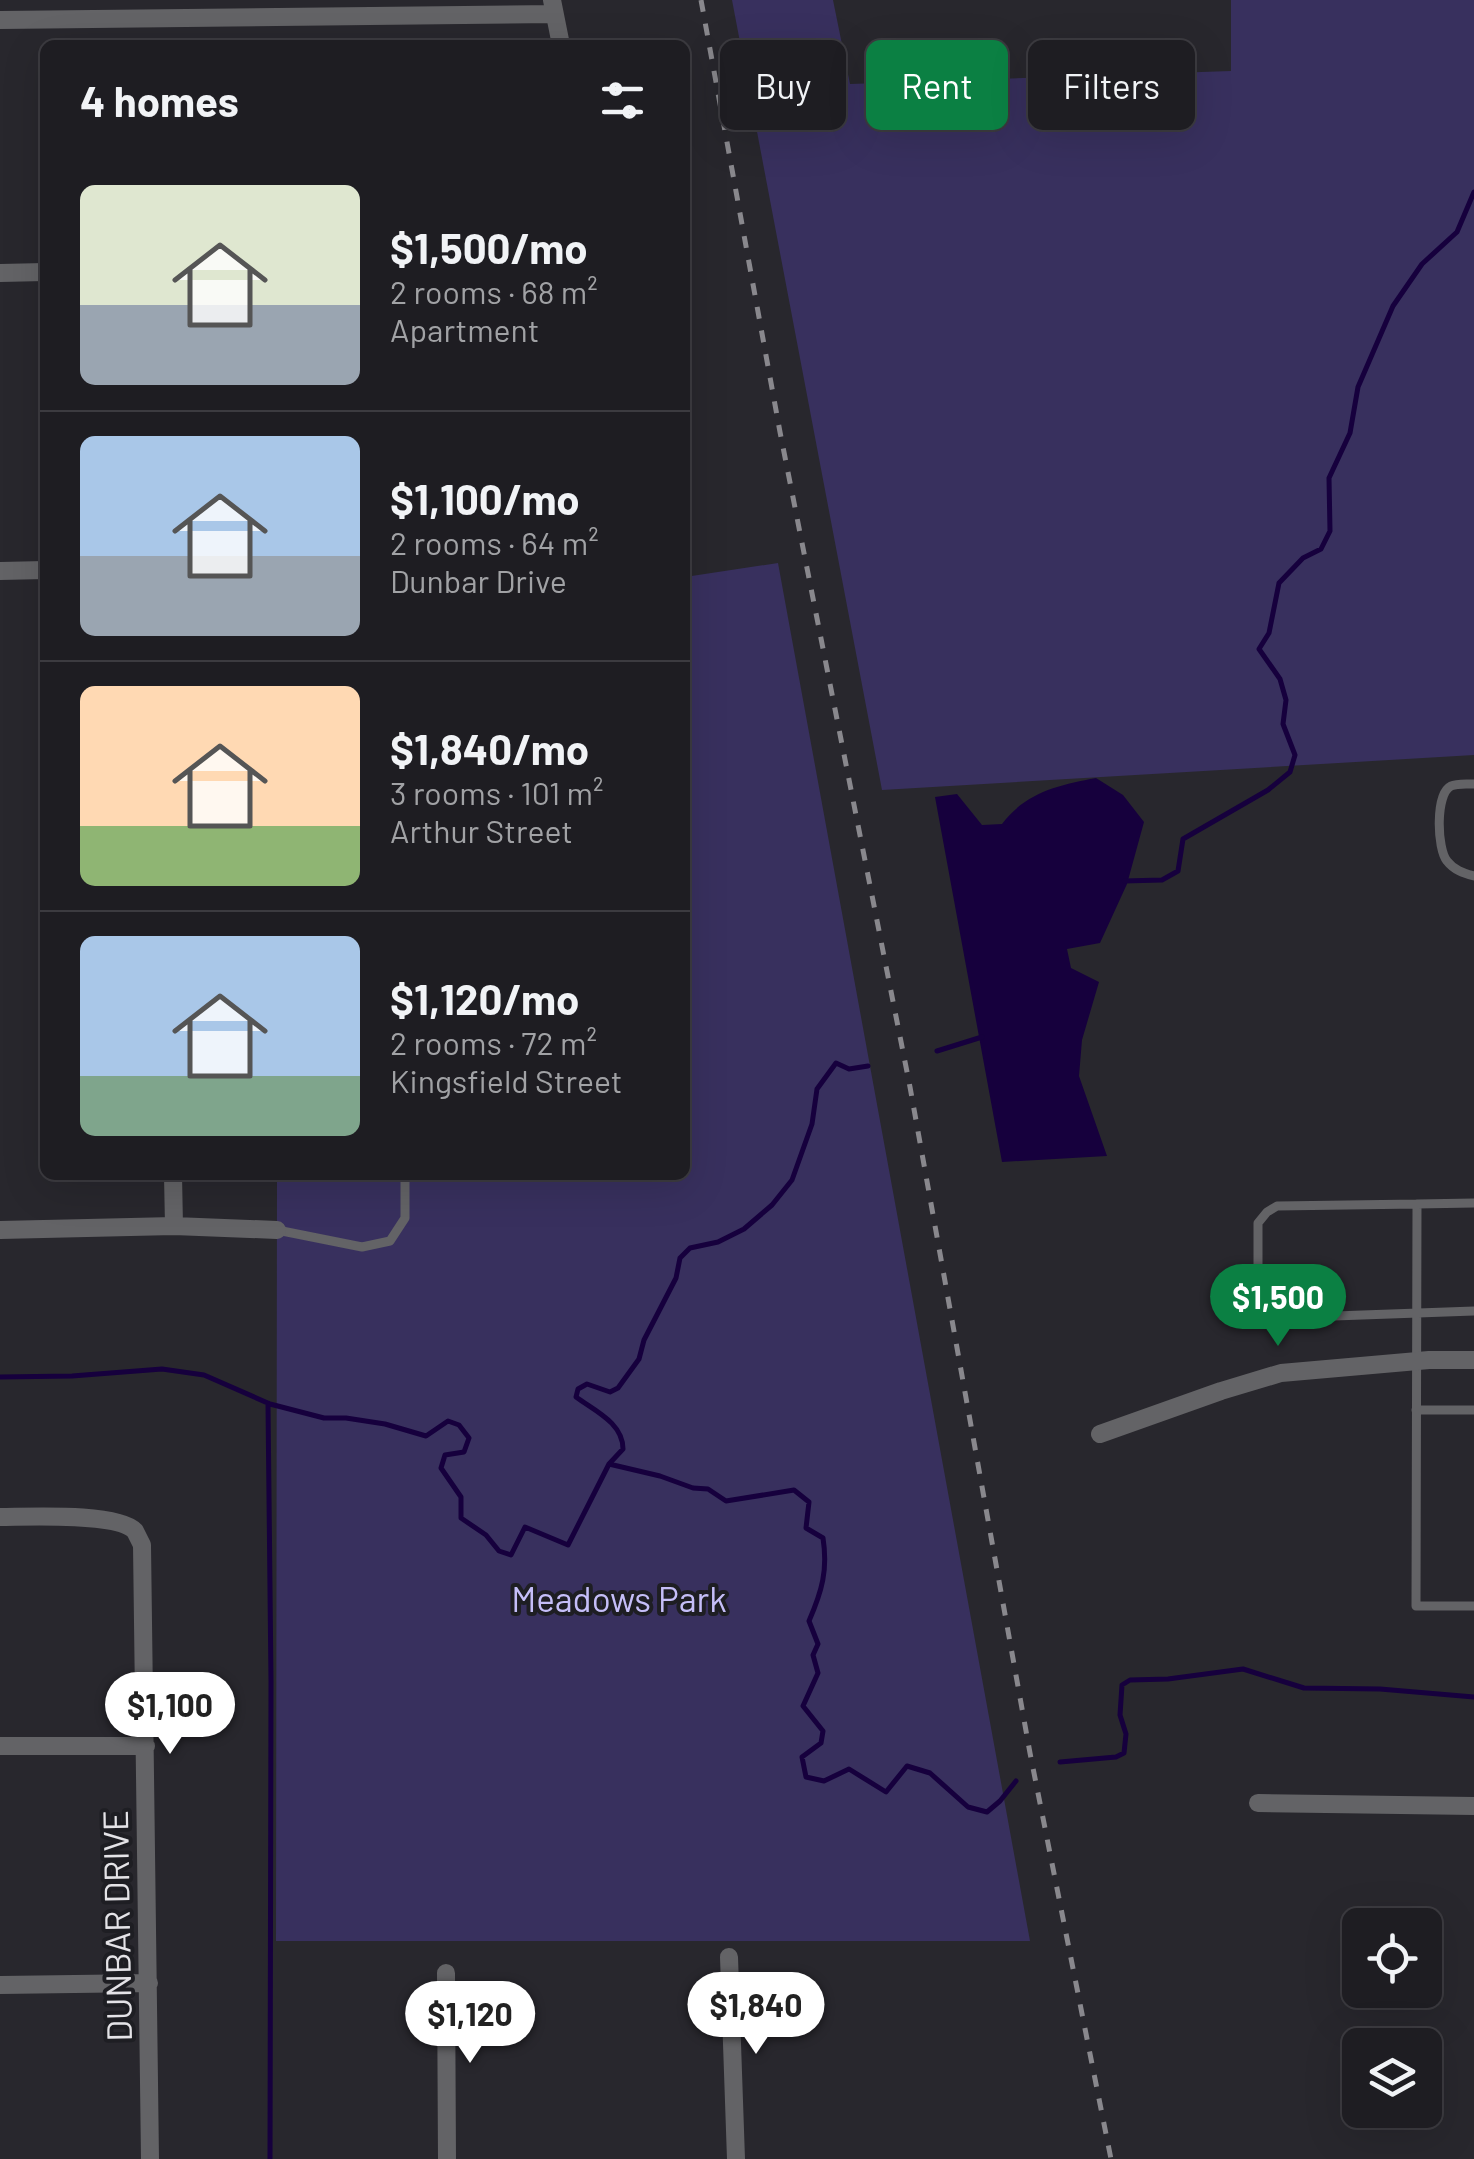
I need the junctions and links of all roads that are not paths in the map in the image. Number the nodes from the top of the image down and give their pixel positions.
1 (553, 7) edge
2 (0, 20) edge
3 (559, 40) edge
4 (40, 272) edge
5 (0, 273) edge
6 (40, 570) edge
7 (0, 571) edge
8 (1474, 784) edge
9 (1474, 876) edge
10 (173, 1180) edge
11 (405, 1180) edge
12 (1474, 1203) edge
13 (1417, 1204) junction
14 (174, 1226) junction
15 (0, 1230) edge
16 (277, 1230) joint
17 (1474, 1311) edge
18 (1416, 1314) junction
19 (1474, 1360) edge
20 (1416, 1361) junction
21 (1416, 1410) junction
22 (1474, 1410) edge
23 (1100, 1434) dead end
24 (0, 1517) edge
25 (1474, 1606) edge
26 (0, 1746) edge
27 (146, 1746) junction
28 (1258, 1803) dead end
29 (1474, 1806) edge
30 (729, 1956) dead end
31 (446, 1972) dead end
32 (149, 1983) junction
33 (0, 1985) edge
34 (150, 2159) edge
35 (446, 2159) edge
36 (736, 2159) edge

1 - 2 street
1 - 3 street
4 - 5 street
6 - 7 street
8 - 9 lane
10 - 14 street
11 - 16 lane
12 - 13 lane
13 - 18 lane
13 - 18 lane
14 - 15 street
14 - 16 street
17 - 18 lane
18 - 20 lane
19 - 20 street
20 - 21 lane
20 - 23 street
21 - 22 lane
21 - 25 lane
24 - 27 street, DUNBAR DRIVE
26 - 27 street
27 - 32 street, DUNBAR DRIVE
28 - 29 street
30 - 36 street
31 - 35 street
32 - 33 street
32 - 34 street, DUNBAR DRIVE

